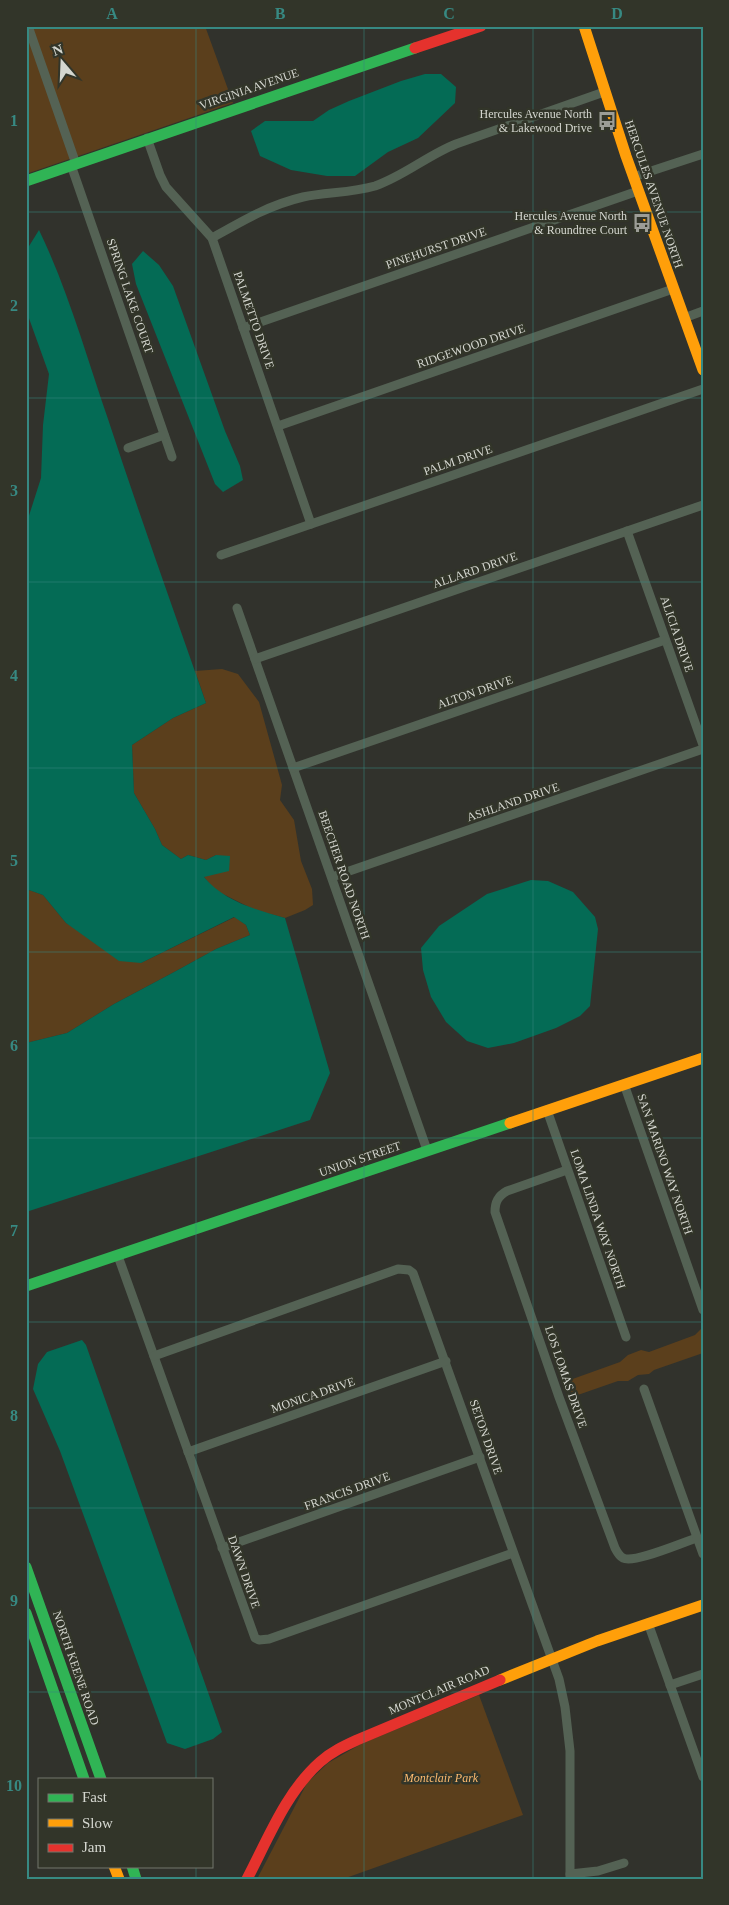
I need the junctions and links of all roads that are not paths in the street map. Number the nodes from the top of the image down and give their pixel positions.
1 (28, 26) edge
2 (481, 26) edge
3 (584, 26) edge
4 (604, 92) junction
5 (147, 138) junction
6 (703, 154) edge
7 (73, 165) junction
8 (633, 177) junction
9 (26, 181) edge
10 (638, 191) junction
11 (212, 238) junction
12 (673, 289) junction
13 (703, 311) edge
14 (684, 318) junction
15 (243, 328) junction
16 (703, 370) edge
17 (703, 389) edge
18 (278, 426) junction
19 (164, 436) junction
20 (128, 448) dead end
21 (172, 457) dead end
22 (703, 505) edge
23 (311, 524) junction
24 (627, 531) junction
25 (220, 556) dead end
26 (236, 608) dead end
27 (666, 640) junction
28 (255, 660) junction
29 (703, 745) edge
30 (703, 749) edge
31 (294, 768) junction
32 (332, 877) junction
33 (703, 1058) edge
34 (624, 1084) junction
35 (547, 1110) junction
36 (428, 1150) junction
37 (567, 1170) junction
38 (118, 1256) junction
39 (26, 1286) edge
40 (703, 1310) edge
41 (626, 1337) dead end
42 (154, 1356) junction
43 (446, 1361) junction
44 (644, 1389) dead end
45 (188, 1452) junction
46 (480, 1457) junction
47 (696, 1538) junction
48 (222, 1548) junction
49 (513, 1552) junction
50 (703, 1554) edge
51 (26, 1568) edge
52 (703, 1605) edge
53 (26, 1613) edge
54 (648, 1623) junction
55 (551, 1658) junction
56 (703, 1674) edge
57 (670, 1685) junction
58 (703, 1777) edge
59 (84, 1778) edge
60 (101, 1778) edge
61 (624, 1863) dead end
62 (570, 1876) edge
63 (247, 1879) edge

1 - 7 street, SPRING LAKE COURT
2 - 5 street, VIRGINIA AVENUE
3 - 4 street, HERCULES AVENUE NORTH
4 - 8 street, HERCULES AVENUE NORTH
4 - 11 street
5 - 7 street, VIRGINIA AVENUE
5 - 11 street, PALMETTO DRIVE
6 - 8 street
7 - 9 street, VIRGINIA AVENUE
7 - 19 street, SPRING LAKE COURT
8 - 10 street, HERCULES AVENUE NORTH
10 - 12 street, HERCULES AVENUE NORTH
10 - 15 street, PINEHURST DRIVE
11 - 15 street, PALMETTO DRIVE
12 - 14 street, HERCULES AVENUE NORTH
12 - 18 street, RIDGEWOOD DRIVE
13 - 14 street
14 - 16 street, HERCULES AVENUE NORTH
15 - 18 street, PALMETTO DRIVE
17 - 23 street, PALM DRIVE
18 - 23 street, PALMETTO DRIVE
19 - 20 street
19 - 21 street, SPRING LAKE COURT
22 - 24 street, ALLARD DRIVE
23 - 25 street, PALM DRIVE
24 - 27 street, ALICIA DRIVE
24 - 28 street, ALLARD DRIVE
26 - 28 street, BEECHER ROAD NORTH
27 - 29 street, ALICIA DRIVE
27 - 31 street, ALTON DRIVE
28 - 31 street, BEECHER ROAD NORTH
30 - 32 street, ASHLAND DRIVE
31 - 32 street, BEECHER ROAD NORTH
32 - 36 street, BEECHER ROAD NORTH
33 - 34 street, UNION STREET
34 - 35 street, UNION STREET
34 - 40 street, SAN MARINO WAY NORTH
35 - 36 street, UNION STREET
35 - 37 street, LOMA LINDA WAY NORTH
36 - 38 street, UNION STREET
37 - 41 street, LOMA LINDA WAY NORTH
37 - 47 street, LOS LOMAS DRIVE
38 - 39 street, UNION STREET
38 - 42 street, DAWN DRIVE
42 - 43 street, SETON DRIVE
42 - 45 street, DAWN DRIVE
43 - 45 street, MONICA DRIVE
43 - 46 street, SETON DRIVE
44 - 47 street
45 - 48 street, DAWN DRIVE
46 - 48 street, FRANCIS DRIVE
46 - 49 street, SETON DRIVE
47 - 50 street
48 - 49 street, DAWN DRIVE
49 - 55 street, SETON DRIVE
51 - 60 street, NORTH KEENE ROAD
52 - 54 street, MONTCLAIR ROAD
53 - 59 street
54 - 55 street, MONTCLAIR ROAD
54 - 57 street
55 - 62 street, SETON DRIVE
55 - 63 street, MONTCLAIR ROAD
56 - 57 street
57 - 58 street
61 - 62 street

